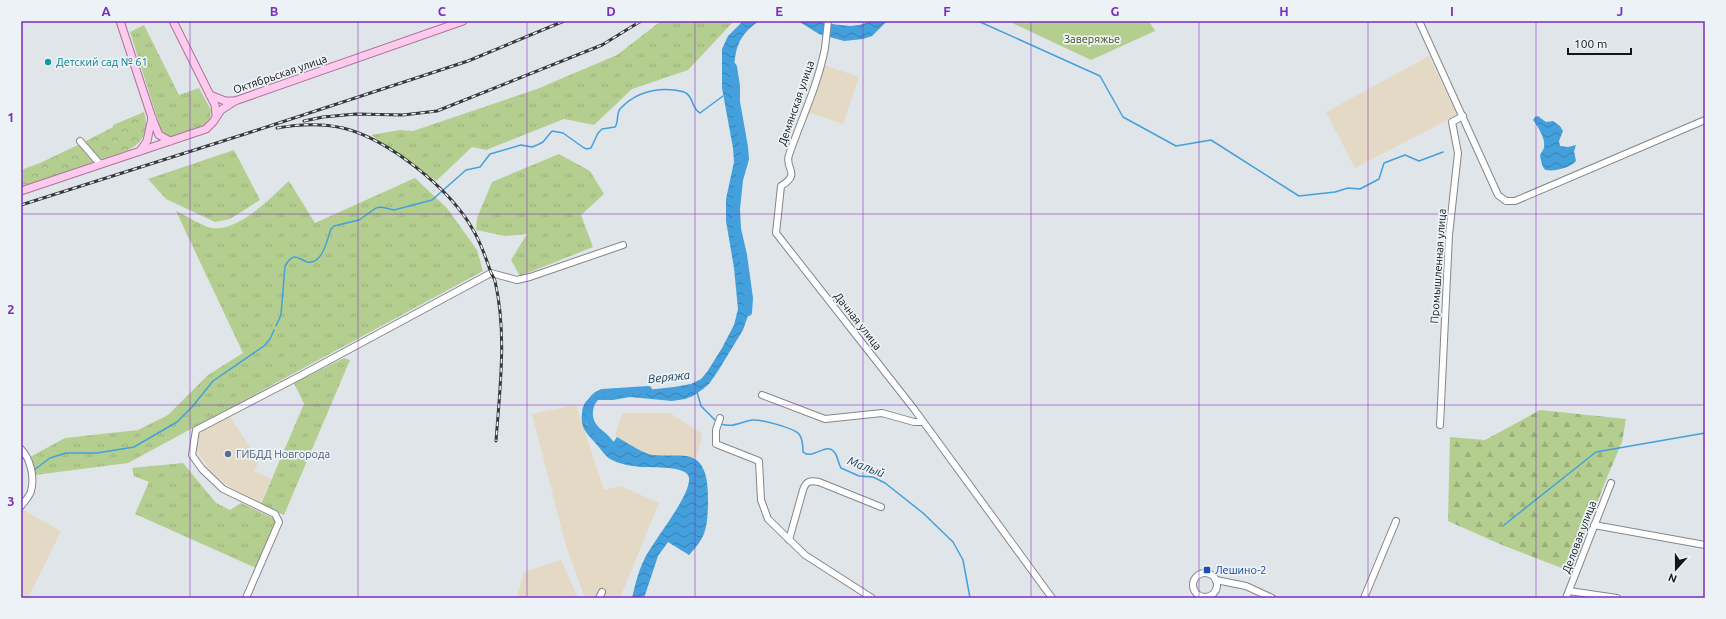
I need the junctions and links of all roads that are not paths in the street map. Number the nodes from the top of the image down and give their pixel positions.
1 (120, 21) edge
2 (173, 21) edge
3 (463, 21) edge
4 (828, 21) edge
5 (1419, 21) edge
6 (210, 95) junction
7 (235, 101) junction
8 (216, 115) junction
9 (1463, 116) junction
10 (152, 118) junction
11 (1705, 120) edge
12 (170, 140) junction
13 (80, 141) dead end
14 (140, 151) junction
15 (100, 164) junction
16 (21, 191) edge
17 (776, 233) joint
18 (623, 245) dead end
19 (762, 395) dead end
20 (720, 418) dead end
21 (923, 422) junction
22 (1440, 425) dead end
23 (21, 449) edge
24 (1610, 482) dead end
25 (21, 506) edge
26 (881, 507) dead end
27 (1396, 521) dead end
28 (1594, 525) junction
29 (789, 540) junction
30 (1705, 545) edge
31 (1216, 580) junction
32 (1569, 591) junction
33 (246, 598) edge
34 (872, 598) edge
35 (1052, 598) edge
36 (1207, 598) edge
37 (1272, 598) edge
38 (1364, 598) edge
39 (1566, 598) edge
40 (1617, 598) edge

1 - 10 main road
2 - 6 main road
3 - 7 main road, Октябрьская улица
4 - 17 street, Демянская улица
5 - 9 street
6 - 7 main road
6 - 8 main road
7 - 8 main road, Октябрьская улица
8 - 12 main road, Октябрьская улица
9 - 11 street
9 - 22 street, Промышленная улица
10 - 12 main road
10 - 14 main road
12 - 14 main road, Октябрьская улица
13 - 15 street
14 - 15 main road, Октябрьская улица
15 - 16 main road, Октябрьская улица
17 - 21 street, Дачная улица
18 - 33 street
19 - 21 street
20 - 29 street
21 - 35 street, Дачная улица
23 - 25 street
24 - 28 street, Деловая улица
26 - 29 street
27 - 38 street
28 - 30 street
28 - 32 street, Деловая улица
29 - 34 street
31 - 36 street
31 - 36 street
31 - 37 street
32 - 39 street, Деловая улица
32 - 40 street

